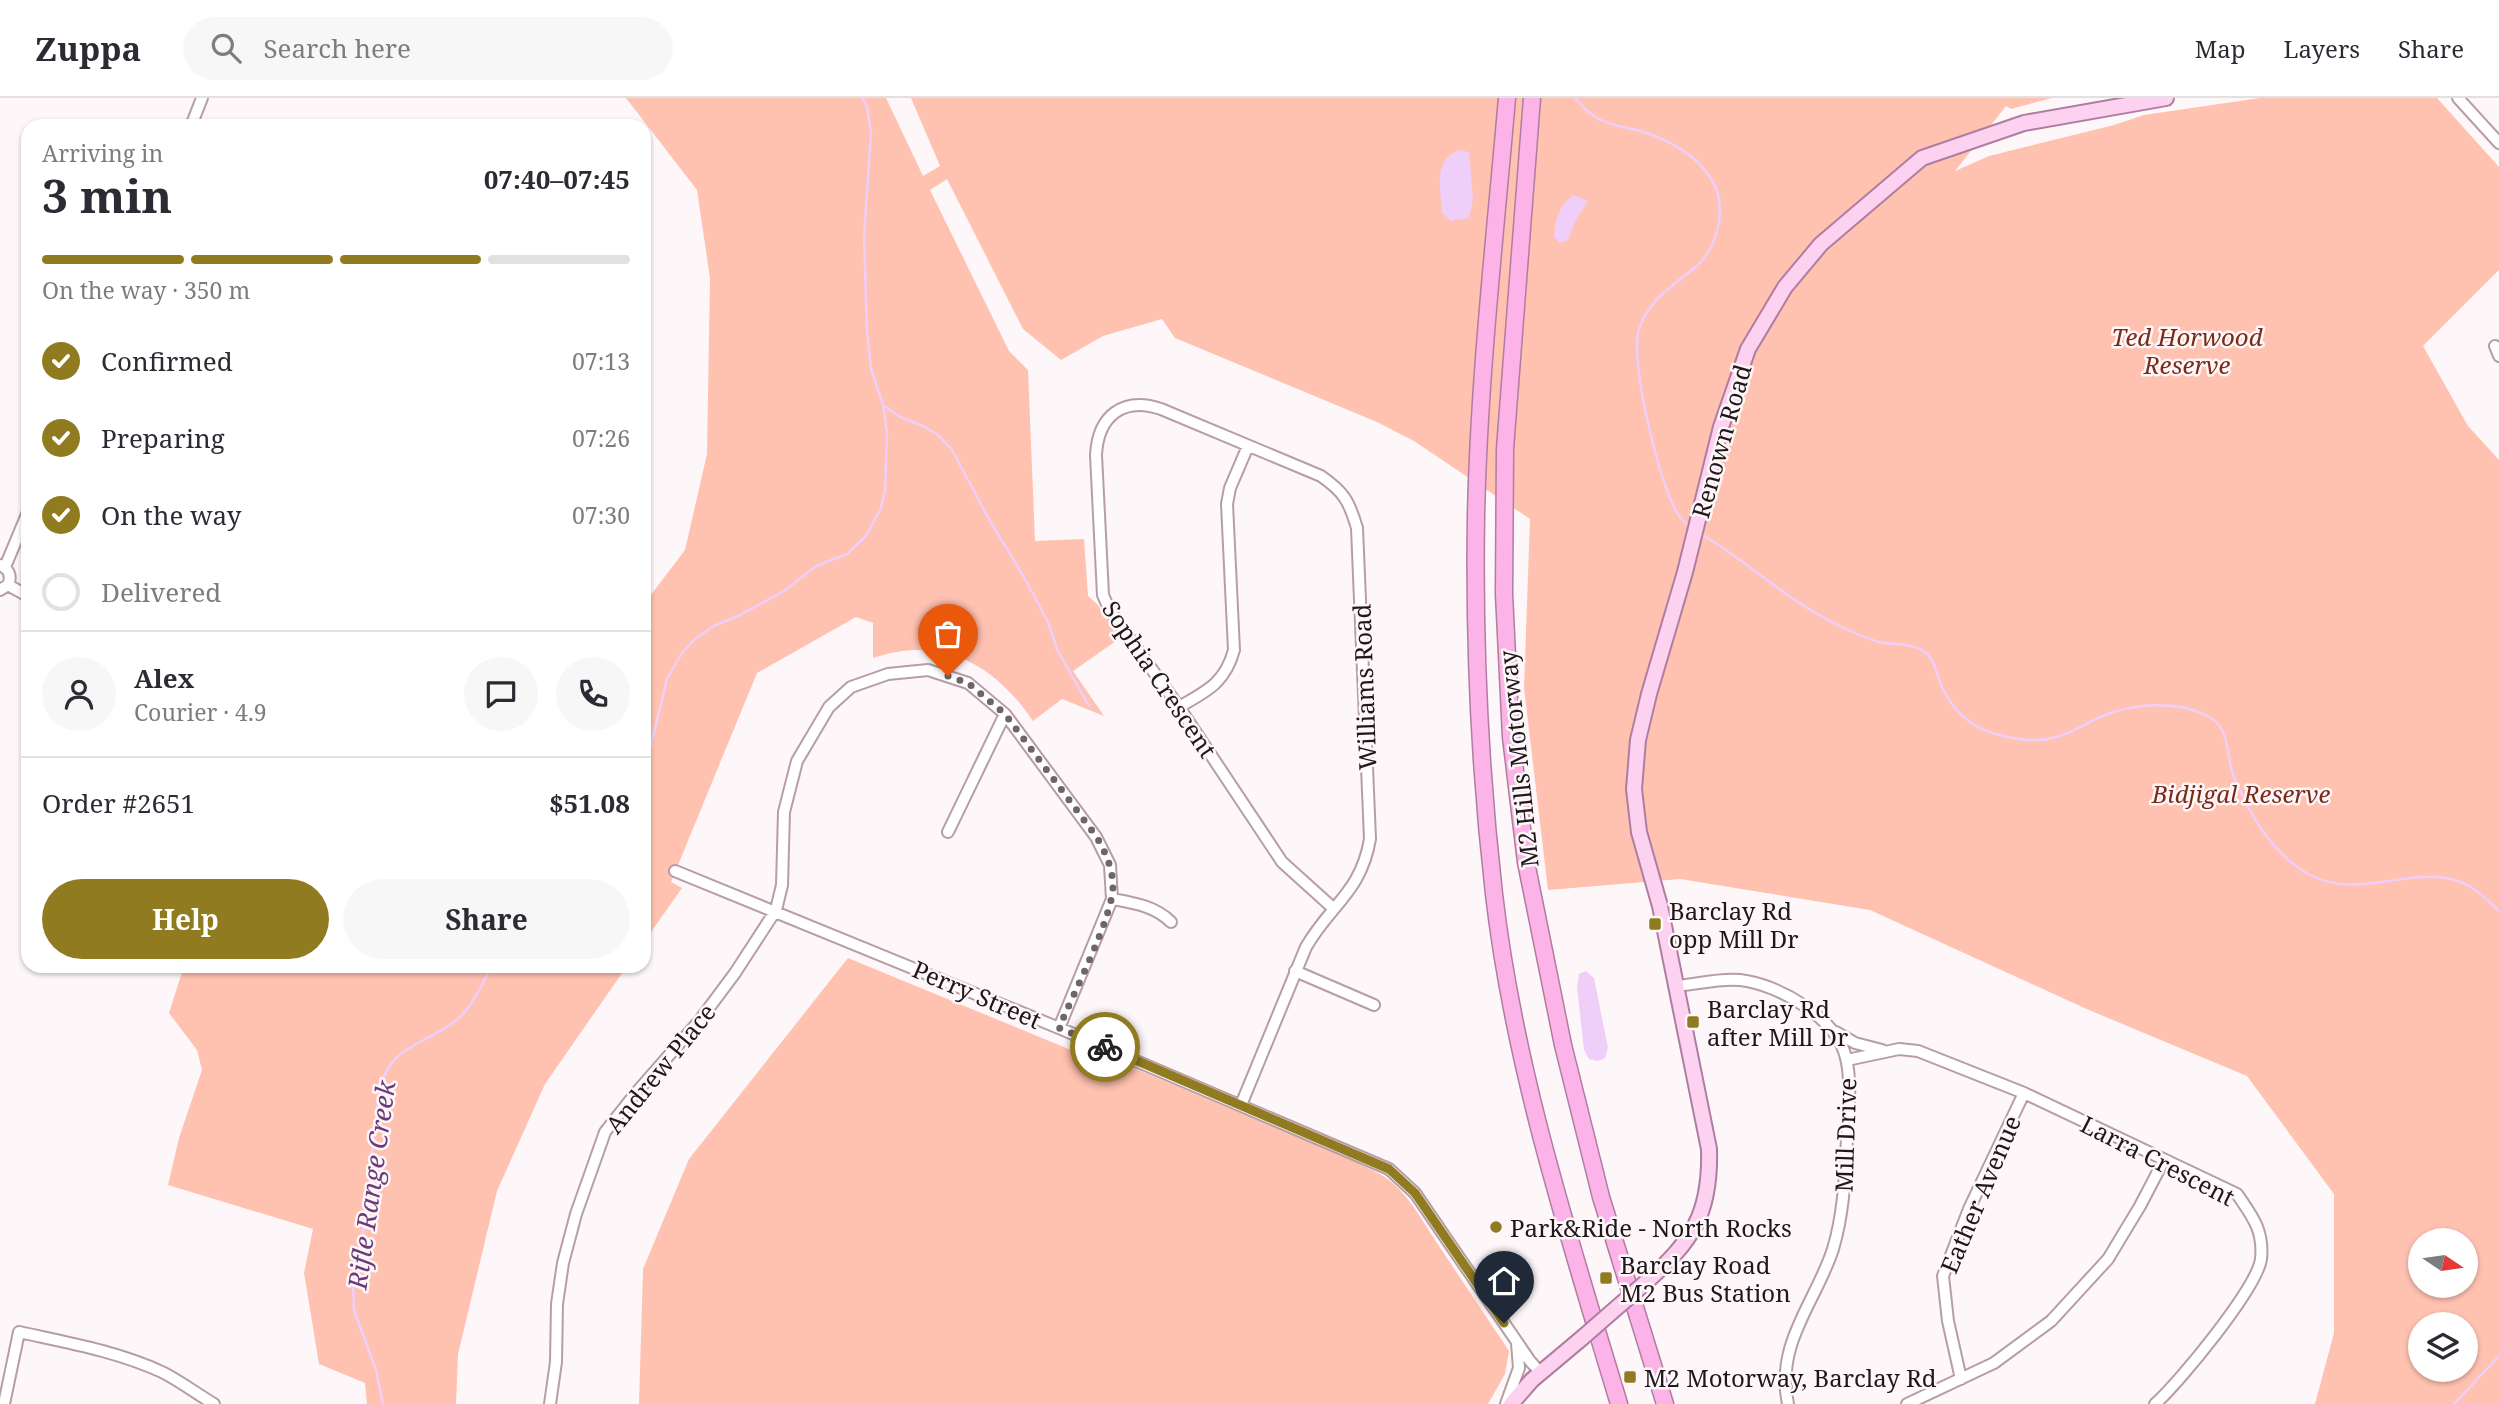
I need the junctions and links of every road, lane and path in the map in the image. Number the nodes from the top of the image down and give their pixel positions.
1 (202, 98) edge
2 (1507, 98) edge
3 (1532, 98) edge
4 (2166, 98) edge
5 (2458, 98) edge
6 (194, 119) edge
7 (2499, 143) edge
8 (1113, 414) joint
9 (1248, 446) junction
10 (21, 527) edge
11 (2, 566) edge
12 (4, 587) edge
13 (21, 593) edge
14 (1179, 707) junction
15 (1005, 714) junction
16 (948, 832) dead end
17 (675, 871) dead end
18 (1112, 900) junction
19 (1333, 908) junction
20 (776, 911) junction
21 (1171, 922) dead end
22 (1295, 971) junction
23 (1677, 986) junction
24 (1374, 1004) dead end
25 (1059, 1028) junction
26 (1833, 1030) junction
27 (1886, 1051) junction
28 (1847, 1060) junction
29 (2024, 1093) junction
30 (1241, 1105) junction
31 (2164, 1160) junction
32 (1516, 1341) junction
33 (1541, 1373) junction
34 (1961, 1379) junction
35 (4, 1404) edge
36 (214, 1404) edge
37 (550, 1404) edge
38 (1509, 1404) edge
39 (1619, 1404) edge
40 (1665, 1404) edge
41 (1788, 1404) edge
42 (1907, 1404) edge
43 (2155, 1404) edge

1 - 6 street
2 - 39 highway, M2 Hills Motorway
3 - 40 highway, M2 Hills Motorway
4 - 23 main road, Renown Road
5 - 7 street
8 - 9 street, Williams Road
8 - 14 street, Sophia Crescent
9 - 14 street
9 - 19 street, Williams Road
10 - 11 street
11 - 12 street
12 - 13 street
14 - 19 street, Sophia Crescent
15 - 16 street
15 - 18 street
15 - 20 street
17 - 20 street, Perry Street
18 - 21 street
18 - 25 street
19 - 22 street, Williams Road
20 - 25 street, Perry Street
20 - 37 street, Andrew Place
22 - 24 street
22 - 30 street, Williams Road
23 - 26 street, Mill Drive
23 - 33 main road, Renown Road, bridge
25 - 30 street, Perry Street
26 - 27 street
26 - 28 street, Mill Drive
27 - 28 street, Larra Crescent
27 - 29 street, Larra Crescent
28 - 41 street, Mill Drive
29 - 31 street, Larra Crescent
29 - 34 street, Eather Avenue
30 - 32 street, Perry Street
31 - 34 street
31 - 43 street, Larra Crescent
32 - 33 street, Perry Street
32 - 38 street
33 - 38 main road, Renown Road
34 - 42 street
35 - 36 street

